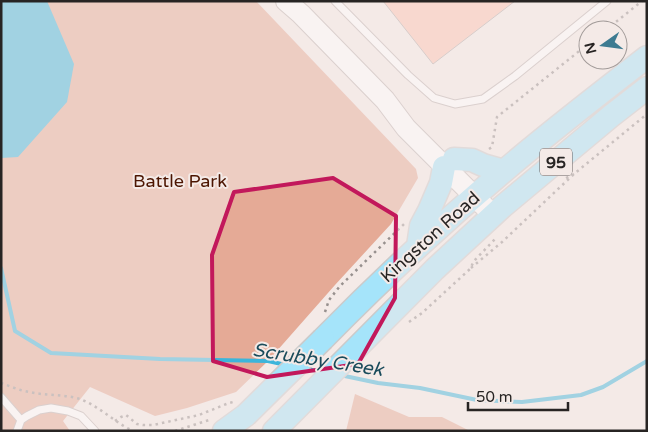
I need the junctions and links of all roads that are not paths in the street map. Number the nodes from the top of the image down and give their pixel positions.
1 (286, 1) edge
2 (335, 1) edge
3 (607, 1) edge
4 (647, 57) edge
5 (647, 88) edge
6 (449, 163) junction
7 (494, 168) junction
8 (479, 192) junction
9 (498, 219) junction
10 (418, 246) junction
11 (1, 397) edge
12 (21, 420) junction
13 (217, 426) edge
14 (17, 431) edge
15 (95, 431) edge
16 (274, 431) edge

1 - 6 street
2 - 3 lane
4 - 7 main road, Kingston Road / 95
5 - 9 main road, Kingston Road / 95
6 - 7 main road
6 - 8 street
6 - 10 main road
7 - 8 main road, Kingston Road / 95
8 - 9 street
8 - 10 main road, Kingston Road / 95
9 - 16 main road, Kingston Road / 95
10 - 13 main road, Kingston Road / 95, bridge
11 - 12 lane
12 - 14 lane
12 - 15 lane

